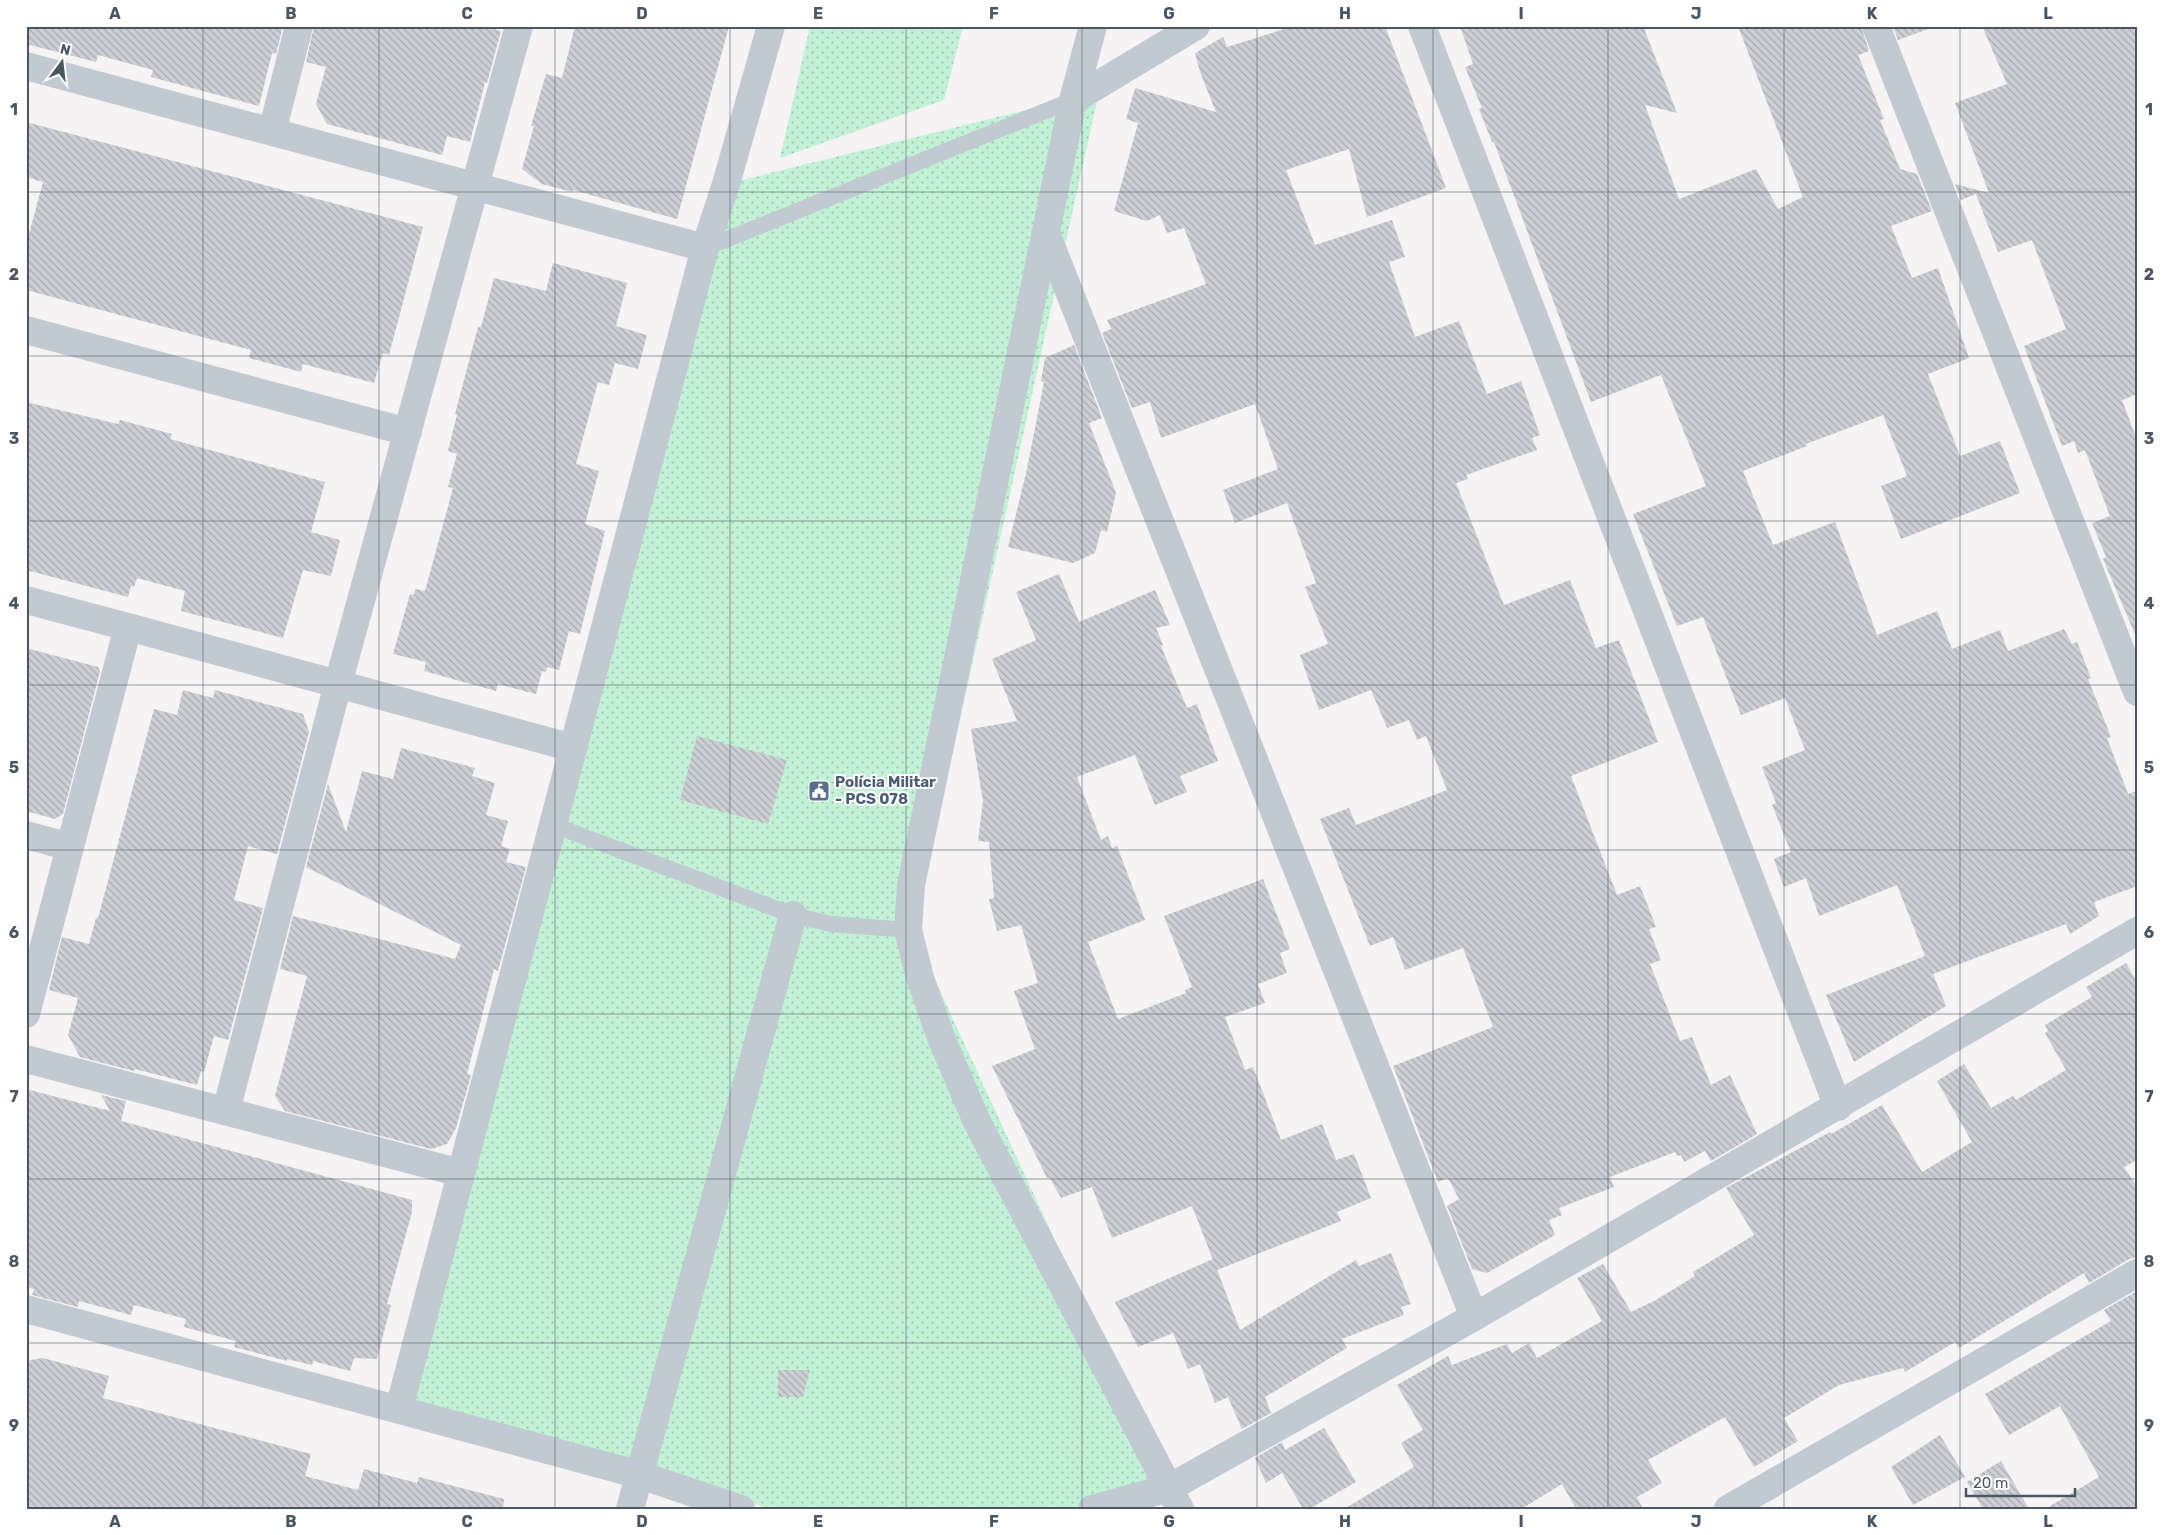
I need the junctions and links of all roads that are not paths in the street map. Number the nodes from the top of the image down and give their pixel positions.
1 (300, 26) edge
2 (519, 26) edge
3 (771, 26) edge
4 (1093, 26) edge
5 (1196, 26) edge
6 (1422, 26) edge
7 (1876, 26) edge
8 (26, 66) edge
9 (1073, 100) junction
10 (272, 132) junction
11 (476, 186) junction
12 (1046, 233) junction
13 (705, 248) junction
14 (26, 330) edge
15 (408, 432) junction
16 (26, 600) edge
17 (128, 627) junction
18 (338, 684) junction
19 (2137, 692) edge
20 (573, 748) junction
21 (552, 825) junction
22 (26, 835) edge
23 (70, 847) junction
24 (793, 914) junction
25 (908, 930) junction
26 (2137, 931) edge
27 (26, 1014) edge
28 (26, 1059) edge
29 (1838, 1107) junction
30 (226, 1111) junction
31 (461, 1173) junction
32 (2137, 1273) edge
33 (26, 1309) edge
34 (1474, 1317) junction
35 (399, 1408) junction
36 (640, 1475) junction
37 (1174, 1498) edge
38 (630, 1509) edge
39 (741, 1509) edge
40 (1092, 1509) edge
41 (1728, 1509) edge

1 - 10 street
2 - 11 street
3 - 13 street
4 - 9 street
5 - 9 street
6 - 29 street
7 - 19 street
8 - 10 street
9 - 12 street
9 - 13 lane
10 - 11 street
11 - 13 street
11 - 15 street
12 - 25 street
12 - 34 street
13 - 20 street
14 - 15 street
15 - 18 street
16 - 17 street
17 - 18 street
17 - 23 street
18 - 20 street
18 - 30 street
20 - 21 street
21 - 24 lane
21 - 31 street
22 - 23 street
23 - 27 street
24 - 25 lane
24 - 36 street
25 - 37 street
26 - 29 street
28 - 30 street
29 - 34 street
30 - 31 street
31 - 35 street
32 - 41 street
33 - 35 street
34 - 37 street
35 - 36 street
36 - 38 street
36 - 39 street
37 - 40 street

